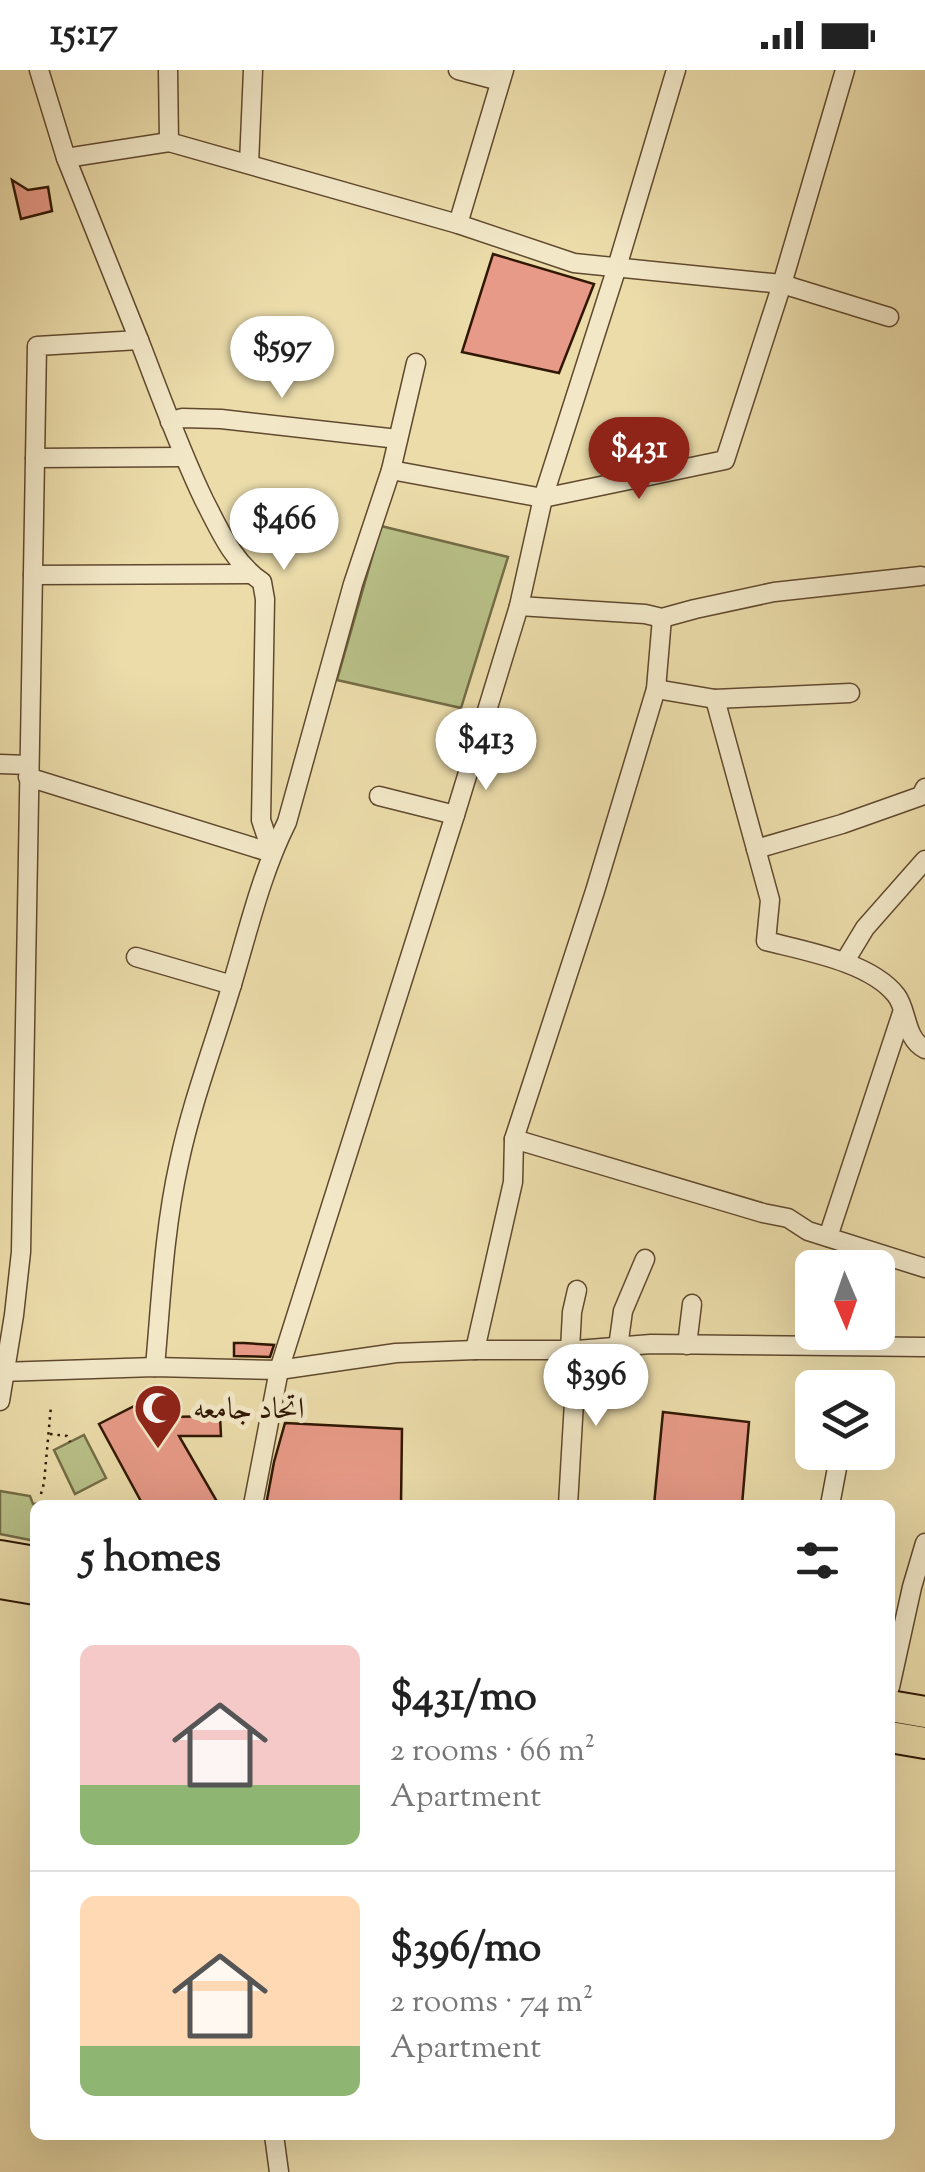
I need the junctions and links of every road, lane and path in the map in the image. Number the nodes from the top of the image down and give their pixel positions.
1 (39, 70) edge
2 (168, 70) edge
3 (252, 70) edge
4 (458, 70) edge
5 (676, 70) edge
6 (845, 70) edge
7 (502, 76) edge
8 (169, 142) junction
9 (66, 158) junction
10 (249, 164) junction
11 (458, 224) junction
12 (617, 267) junction
13 (782, 284) junction
14 (889, 318) dead end
15 (139, 340) junction
16 (416, 362) dead end
17 (170, 422) junction
18 (398, 439) junction
19 (184, 457) junction
20 (35, 458) junction
21 (391, 470) junction
22 (543, 498) junction
23 (250, 574) junction
24 (33, 575) junction
25 (921, 576) dead end
26 (518, 606) junction
27 (662, 618) junction
28 (656, 689) junction
29 (850, 693) dead end
30 (715, 698) junction
31 (0, 764) edge
32 (29, 772) junction
33 (925, 788) edge
34 (379, 796) dead end
35 (455, 815) junction
36 (756, 849) junction
37 (272, 853) junction
38 (922, 869) edge
39 (136, 957) dead end
40 (845, 961) junction
41 (232, 985) junction
42 (902, 1013) junction
43 (925, 1049) edge
44 (514, 1139) junction
45 (828, 1237) junction
46 (646, 1259) dead end
47 (925, 1268) edge
48 (576, 1290) dead end
49 (692, 1304) dead end
50 (688, 1345) junction
51 (618, 1347) junction
52 (925, 1347) edge
53 (474, 1350) junction
54 (573, 1350) junction
55 (155, 1368) junction
56 (279, 1370) junction
57 (2, 1372) edge
58 (0, 1401) edge
59 (51, 1406) dead end
60 (48, 1434) junction
61 (70, 1442) dead end
62 (837, 1470) edge
63 (40, 1494) dead end
64 (254, 1500) edge
65 (568, 1500) edge
66 (831, 1500) edge
67 (925, 1543) edge
68 (0, 1556) edge
69 (30, 1561) edge
70 (0, 1583) edge
71 (30, 1588) edge
72 (895, 1664) edge
73 (895, 1707) edge
74 (925, 1712) edge
75 (895, 1738) edge
76 (925, 1742) edge
77 (275, 2140) edge
78 (280, 2172) edge

1 - 9 street
2 - 8 street
3 - 10 street
4 - 7 street
5 - 12 street
6 - 13 street
7 - 11 street
8 - 9 street
8 - 10 street
9 - 15 street
10 - 11 street
11 - 12 street
12 - 13 street
12 - 22 street
13 - 14 street
13 - 22 street
15 - 17 street
15 - 20 street
16 - 18 street
17 - 18 street
17 - 19 street
18 - 21 street
19 - 20 street
19 - 23 street
20 - 24 street
21 - 22 street
21 - 37 street
22 - 26 street
23 - 24 street
23 - 37 street
24 - 32 street
25 - 27 street
26 - 27 street
26 - 35 street
27 - 28 street
28 - 30 street
28 - 44 street
29 - 30 street
30 - 36 street
31 - 32 street
32 - 37 street
32 - 57 street
33 - 36 street
34 - 35 street
35 - 56 street
36 - 40 street
37 - 41 street
38 - 40 street
39 - 41 street
40 - 42 street
41 - 55 street
42 - 43 street
42 - 45 street
44 - 45 street
44 - 53 street
45 - 47 street
46 - 51 street
48 - 54 street
49 - 50 street
50 - 51 street
50 - 52 street
51 - 54 street
53 - 54 street
53 - 56 street
54 - 65 street
55 - 56 street
55 - 57 street
56 - 64 street
57 - 58 street
59 - 60 path
60 - 61 path
60 - 63 path
62 - 66 street
67 - 72 street
68 - 69 highway
70 - 71 highway
73 - 74 highway
75 - 76 highway
77 - 78 street

